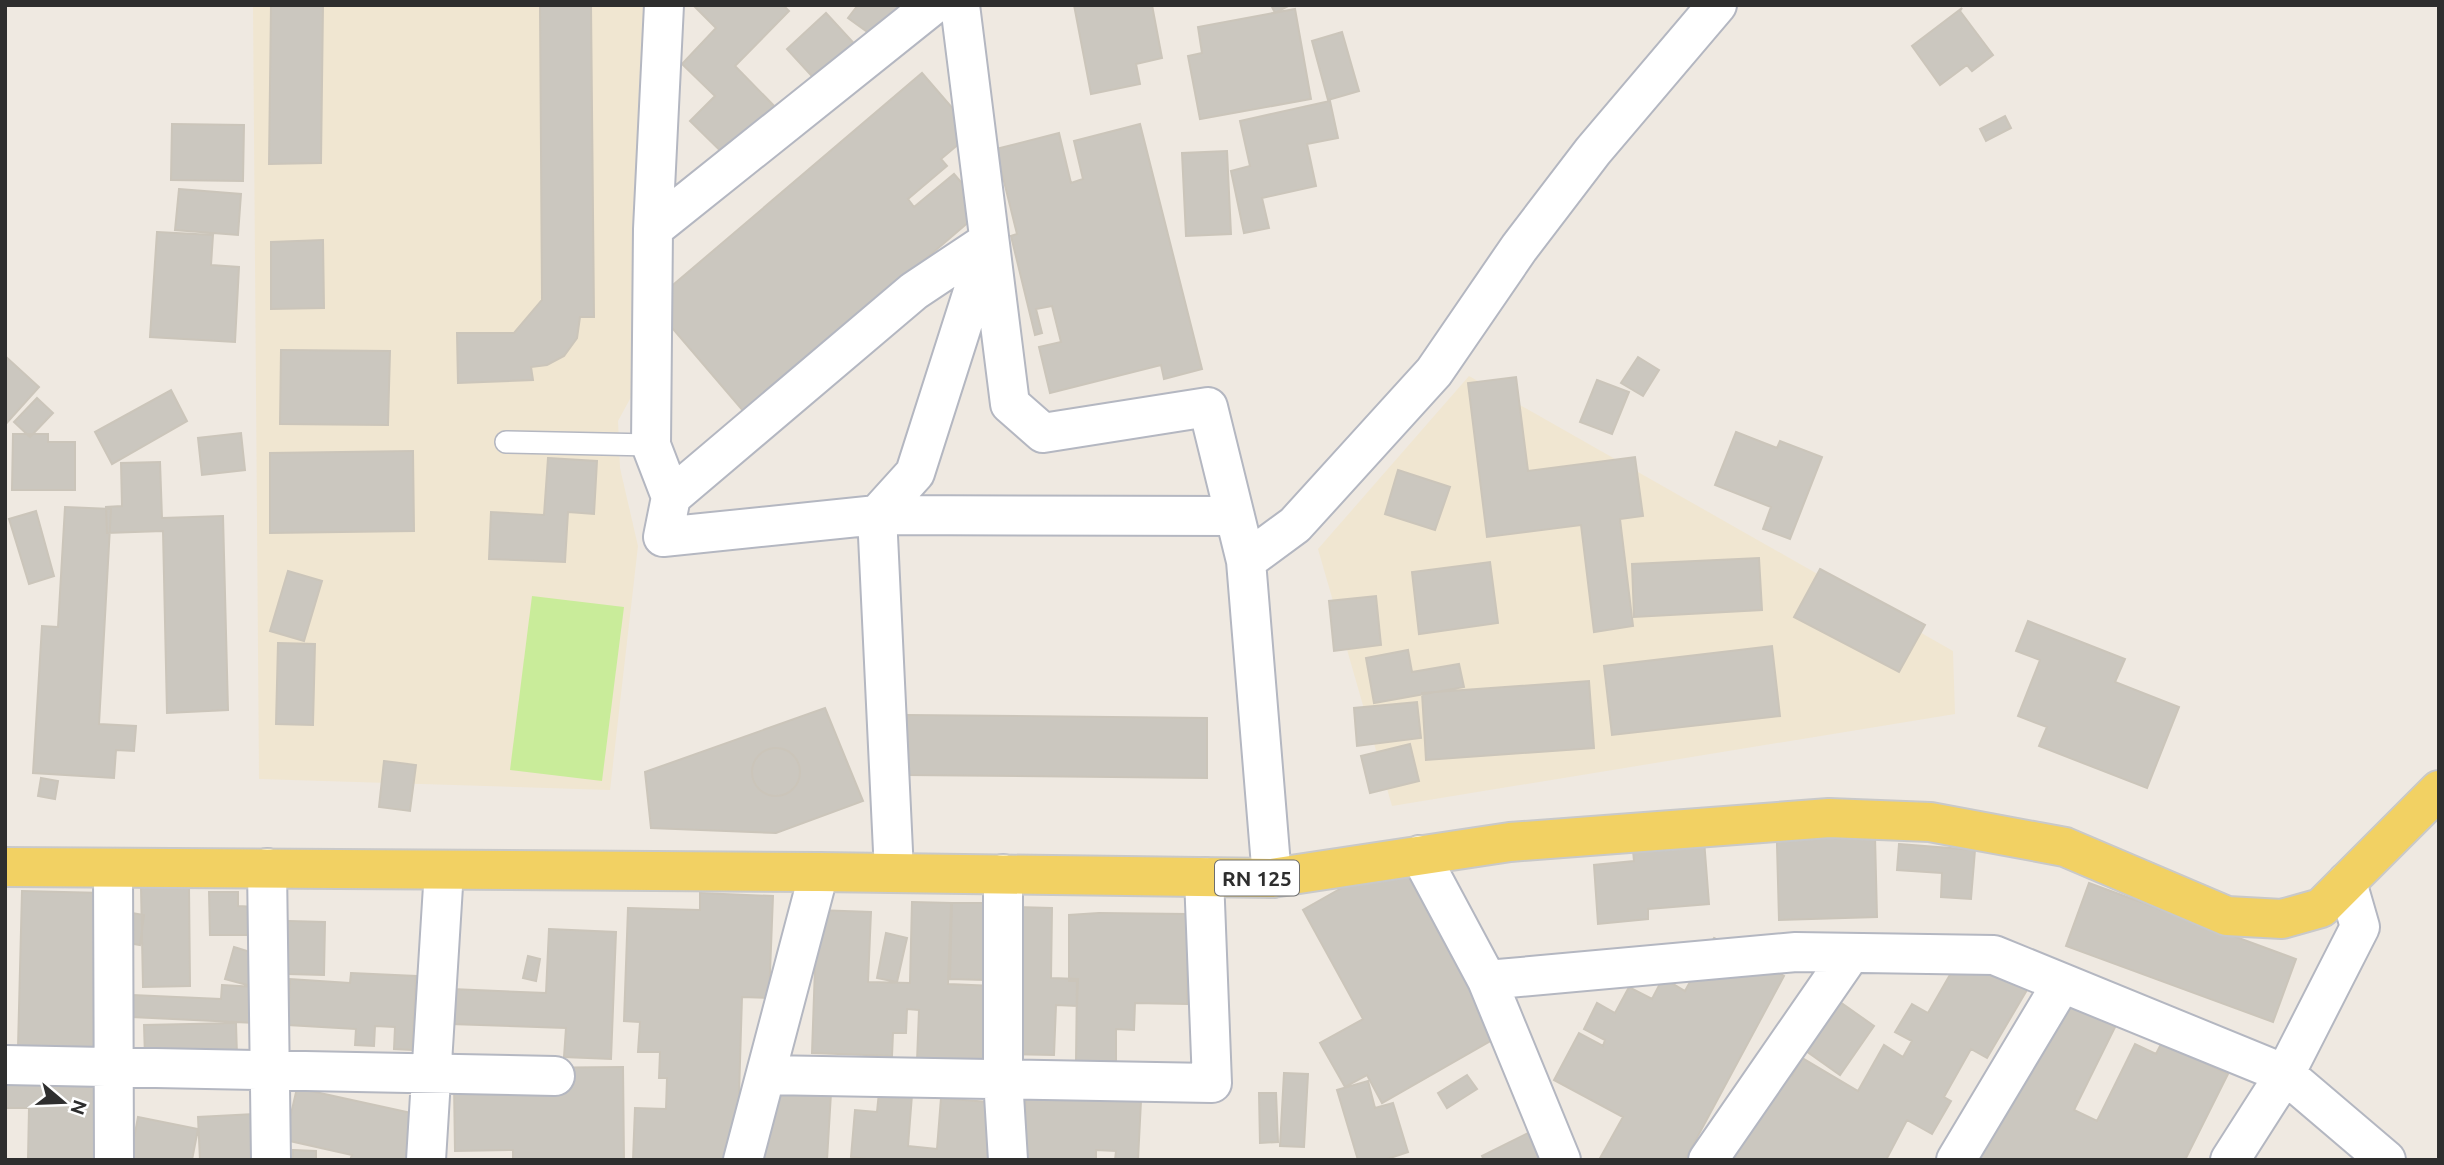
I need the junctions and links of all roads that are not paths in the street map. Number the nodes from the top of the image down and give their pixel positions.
1 (664, 5) edge
2 (933, 5) edge
3 (960, 5) edge
4 (1717, 5) edge
5 (653, 229) junction
6 (989, 241) junction
7 (506, 442) dead end
8 (651, 445) junction
9 (671, 497) junction
10 (877, 515) junction
11 (1235, 516) junction
12 (1246, 561) junction
13 (2439, 790) edge
14 (1420, 855) junction
15 (5, 867) edge
16 (113, 868) junction
17 (267, 868) junction
18 (444, 870) junction
19 (819, 872) junction
20 (894, 872) junction
21 (1003, 874) junction
22 (1204, 877) junction
23 (1272, 878) junction
24 (2347, 882) junction
25 (1851, 953) junction
26 (1487, 980) junction
27 (2062, 983) junction
28 (5, 1065) edge
29 (113, 1066) junction
30 (270, 1069) junction
31 (432, 1072) junction
32 (2285, 1074) junction
33 (766, 1075) junction
34 (555, 1076) dead end
35 (1003, 1079) junction
36 (114, 1160) edge
37 (271, 1160) edge
38 (426, 1160) edge
39 (743, 1160) edge
40 (1008, 1160) edge
41 (1561, 1160) edge
42 (1708, 1160) edge
43 (1956, 1160) edge
44 (2230, 1160) edge
45 (2386, 1160) edge

1 - 5 street
2 - 5 street
3 - 6 street
4 - 12 street
5 - 8 street
6 - 9 street
6 - 10 street
6 - 11 street
7 - 8 lane
8 - 9 street
9 - 10 street
10 - 11 street
10 - 20 street
11 - 12 street
12 - 23 street
13 - 24 main road, RN 125
14 - 23 main road, RN 125
14 - 24 main road, RN 125
14 - 26 street
15 - 16 main road, RN 125
16 - 17 main road, RN 125
16 - 29 street
17 - 18 main road, RN 125
17 - 30 street
18 - 19 main road, RN 125
18 - 31 street
19 - 20 main road, RN 125
19 - 33 street
20 - 21 main road, RN 125
21 - 22 main road, RN 125
21 - 35 street
22 - 23 main road, RN 125
22 - 35 street
24 - 32 street
25 - 26 street
25 - 27 street
25 - 42 street
26 - 41 street
27 - 32 street
27 - 43 street
28 - 29 street
29 - 30 street
29 - 36 street
30 - 31 street
30 - 37 street
31 - 34 street
31 - 38 street
32 - 44 street
32 - 45 street
33 - 35 street
33 - 39 street
35 - 40 street

